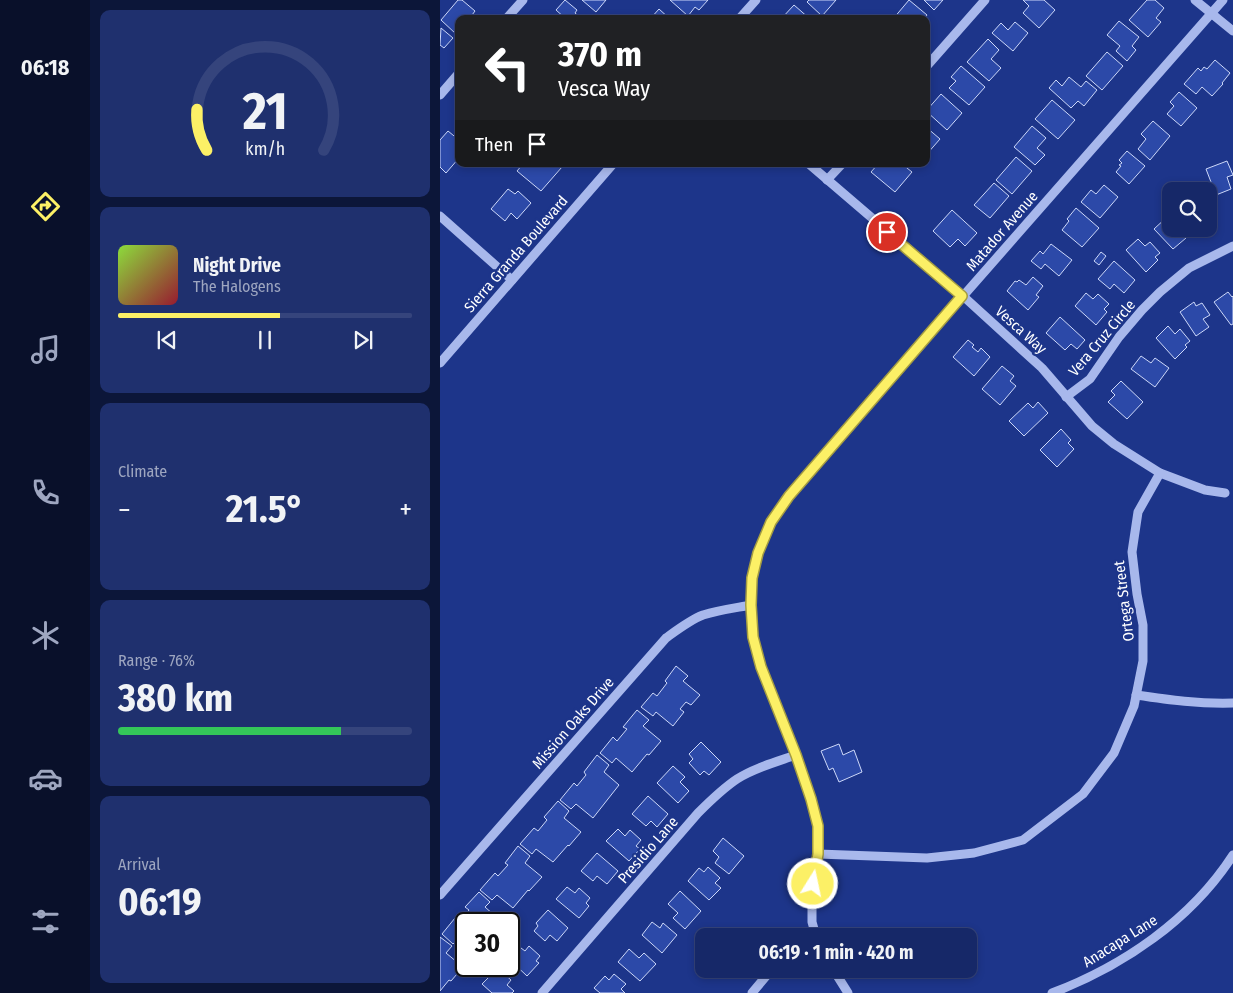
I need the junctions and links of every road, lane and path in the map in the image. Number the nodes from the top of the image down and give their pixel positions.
1 (523, 0) edge
2 (756, 0) edge
3 (985, 0) edge
4 (1195, 0) edge
5 (1223, 0) edge
6 (1212, 14) junction
7 (510, 15) edge
8 (743, 15) edge
9 (1233, 31) edge
10 (930, 62) edge
11 (455, 77) edge
12 (440, 94) edge
13 (610, 167) edge
14 (812, 167) edge
15 (839, 167) edge
16 (827, 180) junction
17 (440, 216) edge
18 (1233, 246) edge
19 (512, 280) junction
20 (962, 296) junction
21 (440, 363) edge
22 (1066, 397) junction
23 (1160, 472) junction
24 (1225, 493) dead end
25 (751, 605) junction
26 (1136, 694) junction
27 (1233, 702) edge
28 (796, 755) junction
29 (818, 854) junction
30 (1233, 855) edge
31 (440, 895) edge
32 (814, 928) edge
33 (764, 978) edge
34 (839, 978) edge
35 (542, 993) edge
36 (752, 993) edge
37 (848, 993) edge
38 (1052, 993) edge

1 - 7 street
2 - 8 street
3 - 10 street
4 - 6 street
5 - 6 street, Matador Avenue
6 - 9 street
6 - 20 street, Matador Avenue
11 - 12 street
13 - 19 street, Sierra Granda Boulevard
14 - 16 street, Vesca Way
15 - 16 street
16 - 20 street, Vesca Way
17 - 19 street
18 - 22 street, Vera Cruz Circle
19 - 21 street, Sierra Granda Boulevard
20 - 22 street, Vesca Way
20 - 25 street, Matador Avenue
22 - 23 street, Vesca Way
23 - 24 street, Vesca Way
23 - 26 street, Ortega Street
25 - 28 street, Matador Avenue
25 - 31 street, Mission Oaks Drive
26 - 27 street
26 - 29 street, Ortega Street
28 - 29 street, Matador Avenue
28 - 35 street, Presidio Lane
29 - 32 street, Matador Avenue
30 - 38 street, Anacapa Lane
33 - 36 street
34 - 37 street

